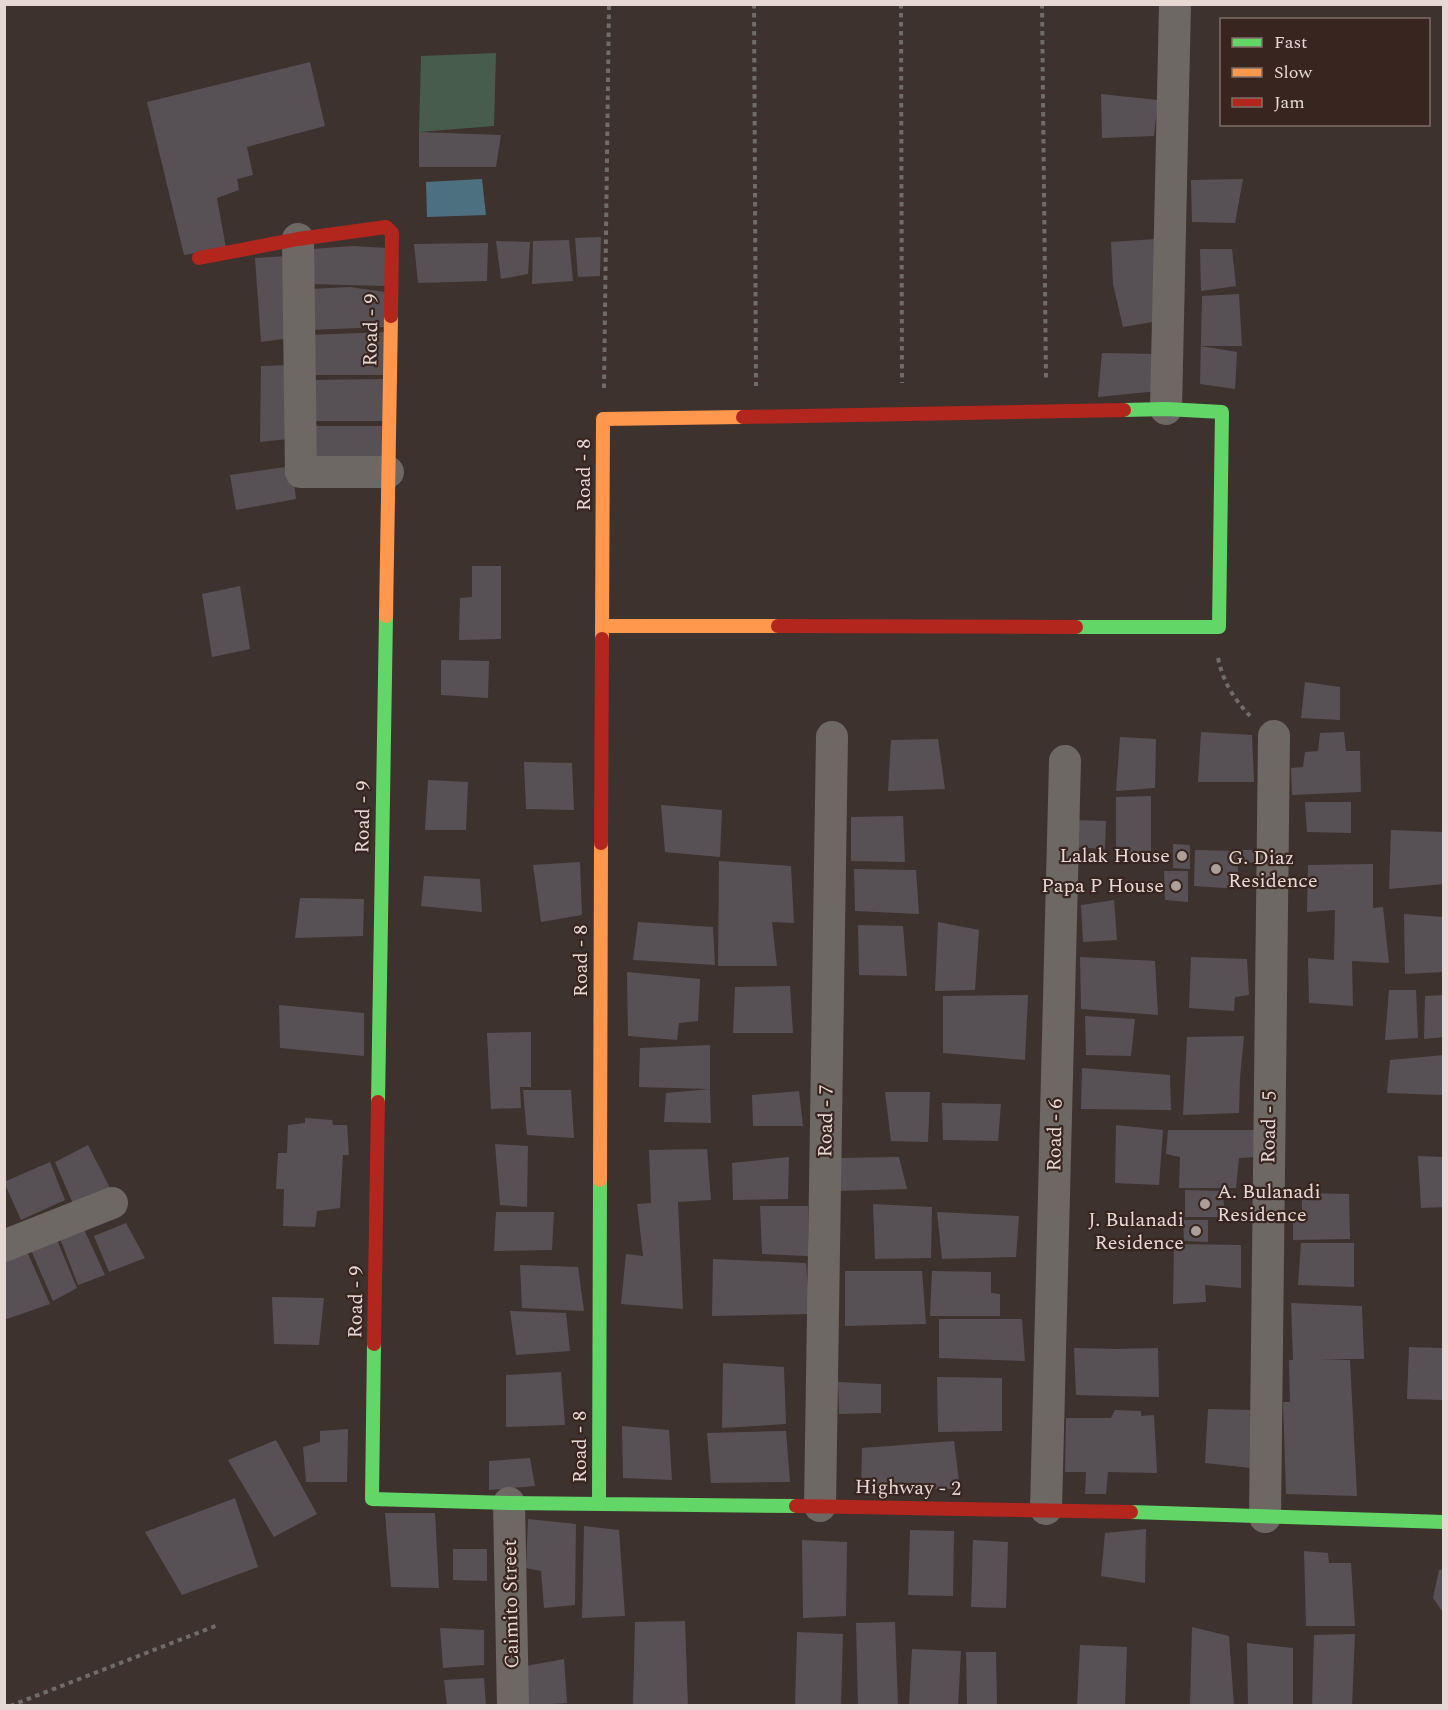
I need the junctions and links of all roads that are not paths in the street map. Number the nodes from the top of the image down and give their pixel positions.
1 (1175, 4) edge
2 (298, 239) junction
3 (199, 258) dead end
4 (1166, 409) junction
5 (388, 472) junction
6 (602, 626) junction
7 (832, 736) dead end
8 (1274, 736) road end
9 (1065, 761) dead end
10 (112, 1203) dead end
11 (4, 1246) edge
12 (372, 1499) joint
13 (509, 1503) junction
14 (599, 1503) junction
15 (820, 1506) junction
16 (1046, 1509) junction
17 (1265, 1517) junction
18 (1443, 1522) edge
19 (513, 1706) edge

1 - 4 street
2 - 3 street
2 - 5 street
2 - 5 street, Road - 9
4 - 6 street, Road - 8
4 - 6 street
5 - 12 street, Road - 9
6 - 14 street, Road - 8
7 - 15 street, Road - 7
8 - 17 street, Road - 5
9 - 16 street, Road - 6
10 - 11 street
12 - 13 street, Highway - 2
13 - 14 street, Highway - 2
13 - 19 street, Caimito Street
14 - 15 street, Highway - 2
15 - 16 street, Highway - 2
16 - 17 street, Highway - 2
17 - 18 street, Highway - 2

